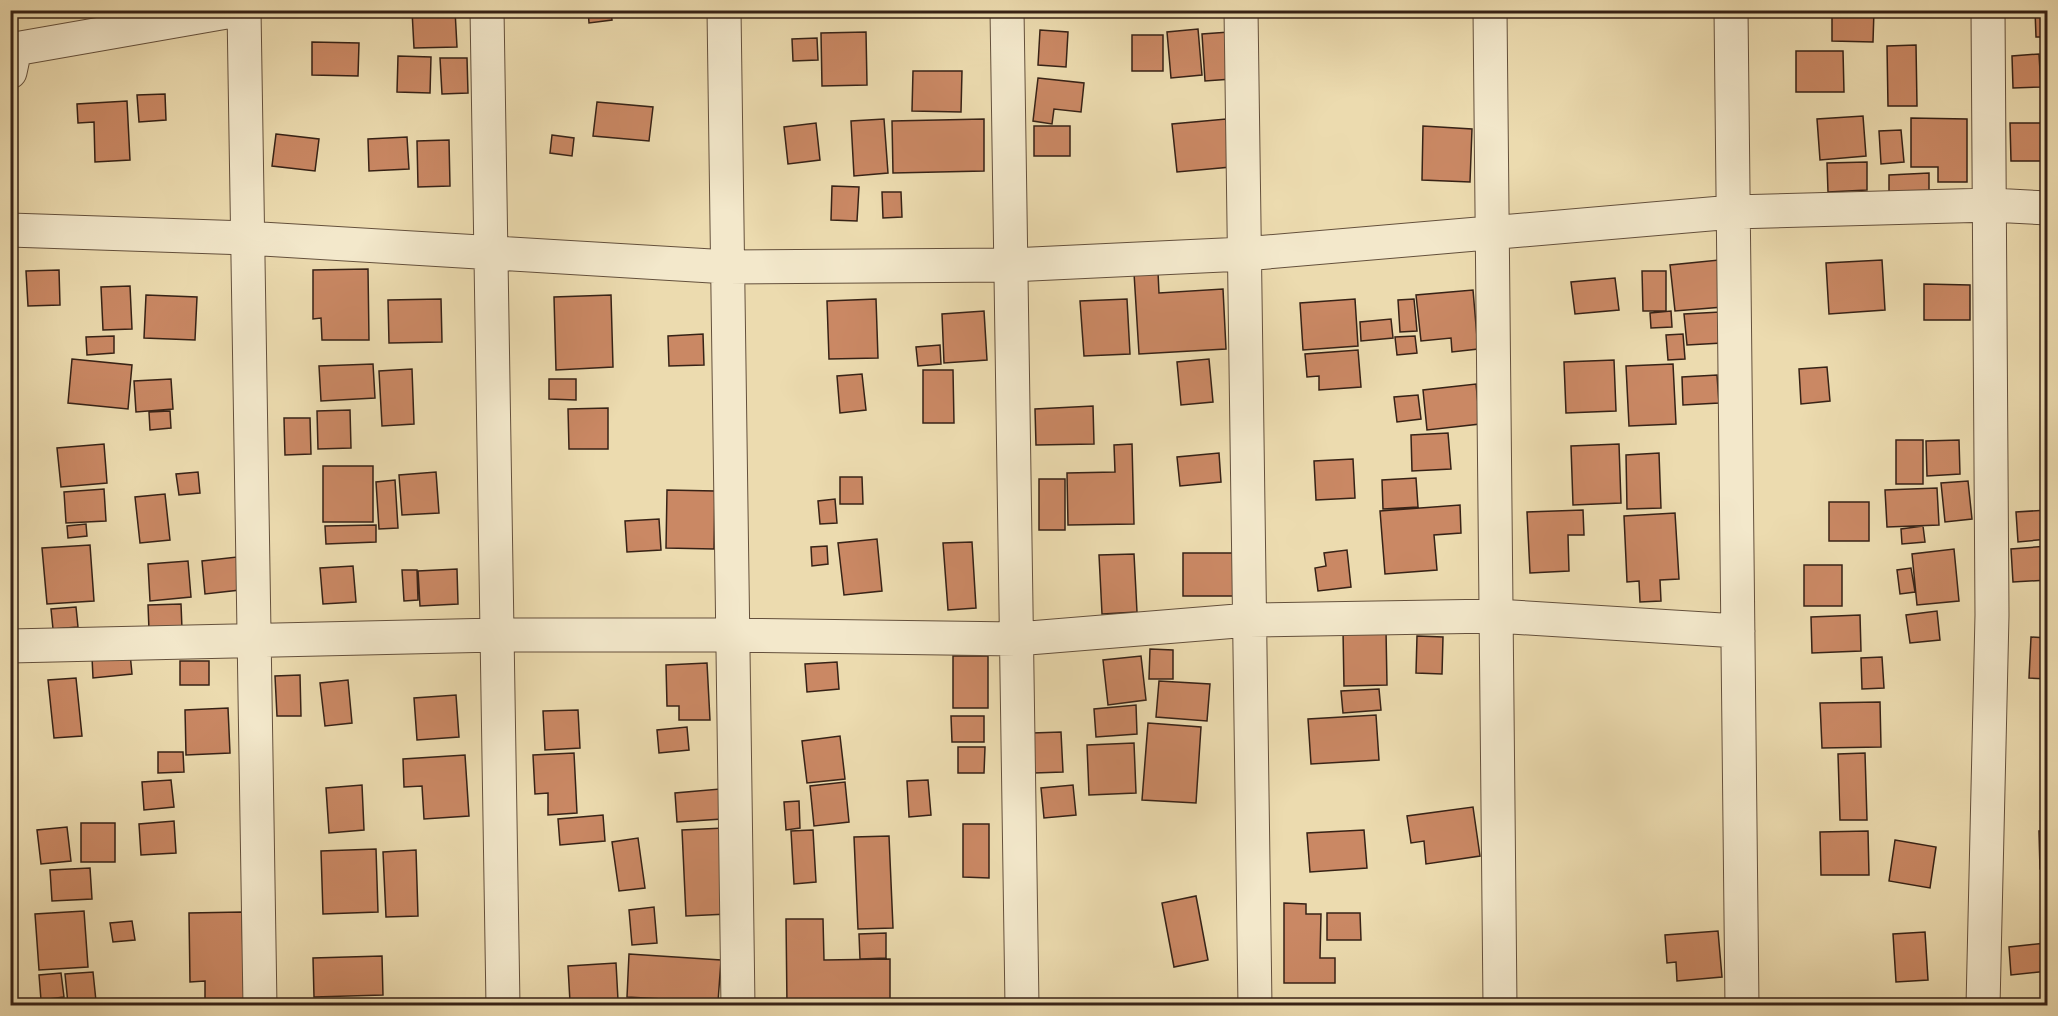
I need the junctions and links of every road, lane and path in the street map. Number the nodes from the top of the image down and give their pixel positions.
1 (238, 10) edge
2 (244, 10) edge
3 (487, 10) edge
4 (724, 10) edge
5 (1007, 10) edge
6 (1241, 10) edge
7 (1490, 10) edge
8 (1731, 10) edge
9 (1988, 10) edge
10 (10, 72) edge
11 (1990, 205) junction
12 (2048, 208) edge
13 (1733, 212) junction
14 (10, 230) edge
15 (1492, 235) junction
16 (248, 238) junction
17 (491, 252) junction
18 (1244, 254) junction
19 (1011, 265) junction
20 (728, 267) junction
21 (1496, 616) junction
22 (1249, 620) junction
23 (1738, 631) junction
24 (733, 634) junction
25 (497, 635) junction
26 (1016, 639) junction
27 (254, 641) junction
28 (10, 646) edge
29 (260, 1005) edge
30 (503, 1005) edge
31 (738, 1005) edge
32 (1022, 1005) edge
33 (1255, 1005) edge
34 (1500, 1005) edge
35 (1742, 1005) edge
36 (1983, 1005) edge

1 - 10 street
2 - 16 street
3 - 17 street
4 - 20 street
5 - 19 street
6 - 18 street
7 - 15 street
8 - 13 street
9 - 11 street
11 - 12 street
11 - 13 street
11 - 36 street
13 - 15 street
13 - 23 street
14 - 16 street
15 - 18 street
15 - 21 street
16 - 17 street
16 - 27 street
17 - 20 street
17 - 25 street
18 - 19 street
18 - 22 street
19 - 20 street
19 - 26 street
20 - 24 street
21 - 22 street
21 - 23 street
21 - 34 street
22 - 26 street
22 - 33 street
23 - 35 street
24 - 25 street
24 - 26 street
24 - 31 street
25 - 27 street
25 - 30 street
26 - 32 street
27 - 28 street
27 - 29 street

